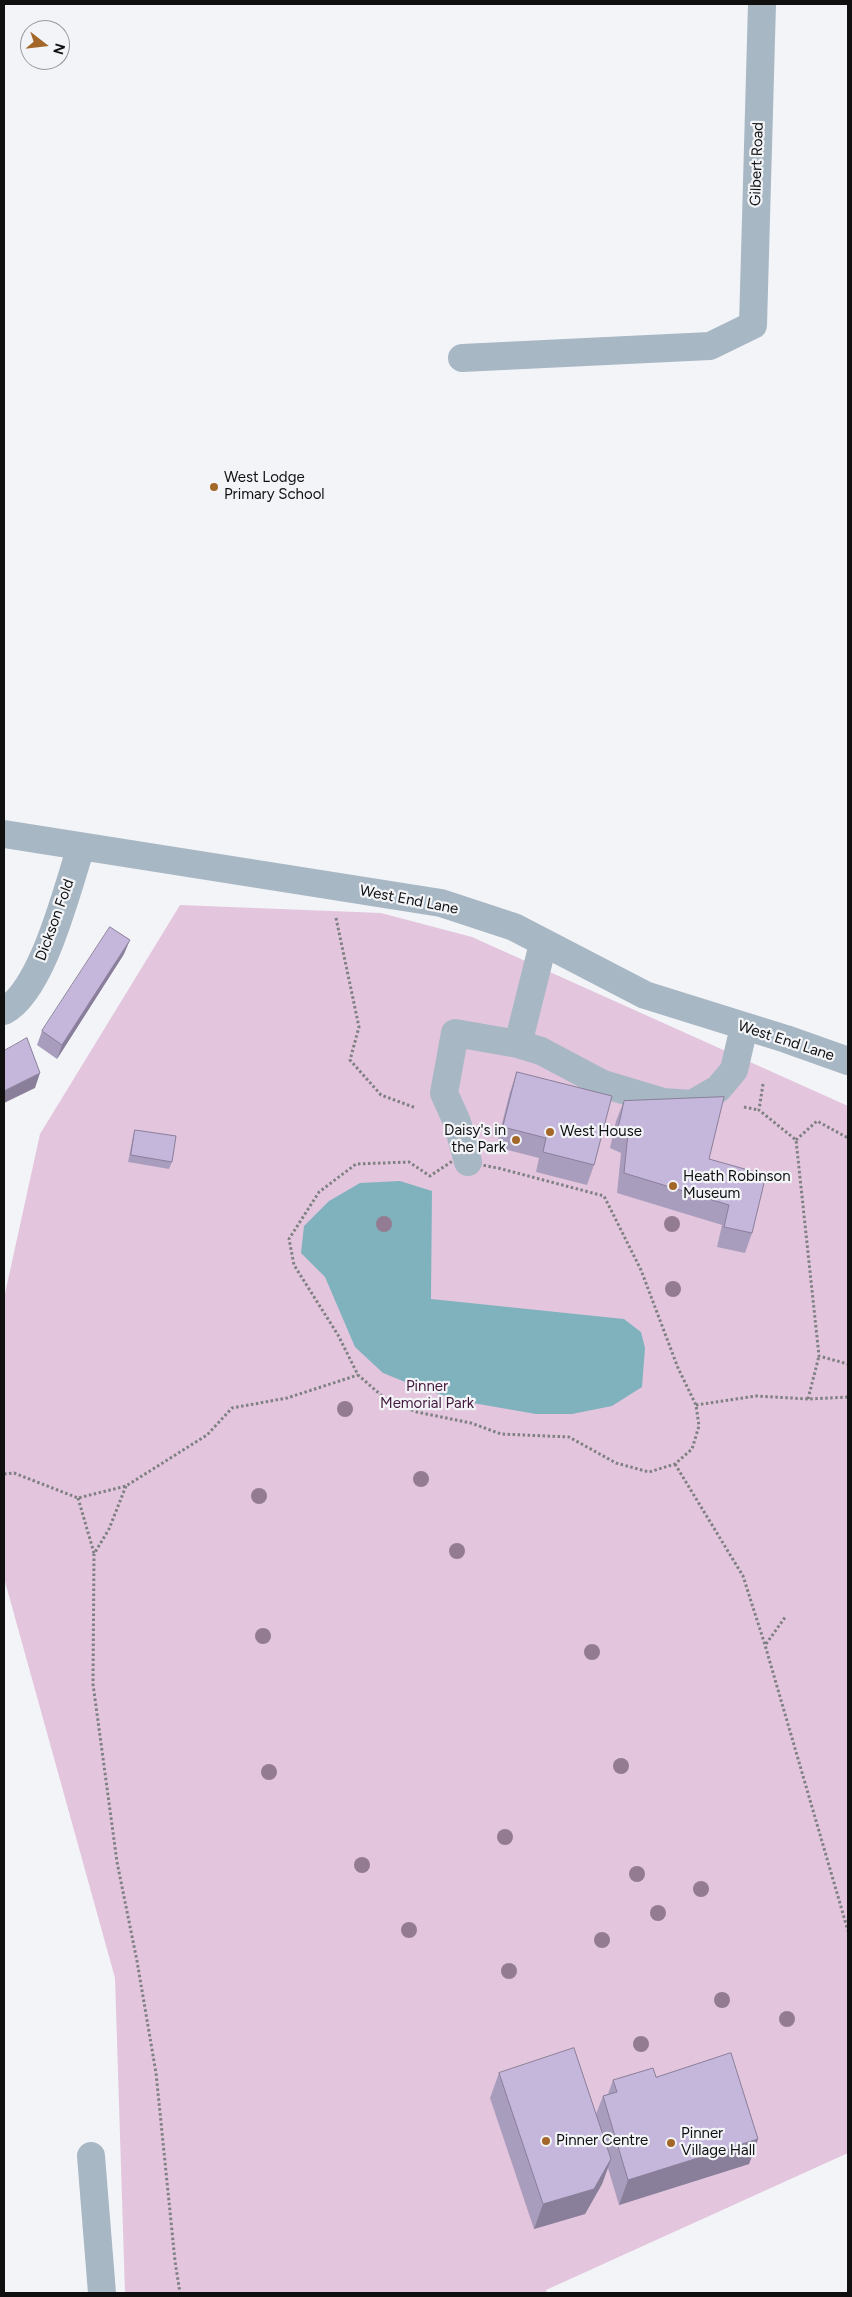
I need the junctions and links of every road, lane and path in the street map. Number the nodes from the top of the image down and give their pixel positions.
1 (762, 4) edge
2 (462, 358) dead end
3 (4, 834) edge
4 (80, 847) junction
5 (317, 883) junction
6 (543, 944) junction
7 (4, 1011) edge
8 (744, 1027) junction
9 (518, 1044) junction
10 (848, 1061) edge
11 (764, 1082) dead end
12 (457, 1122) junction
13 (848, 1138) edge
14 (796, 1140) junction
15 (468, 1162) junction
16 (819, 1356) junction
17 (848, 1364) edge
18 (358, 1375) junction
19 (848, 1397) edge
20 (808, 1399) junction
21 (696, 1406) junction
22 (676, 1464) junction
23 (4, 1474) edge
24 (126, 1486) junction
25 (78, 1498) junction
26 (94, 1554) junction
27 (786, 1616) dead end
28 (766, 1645) junction
29 (848, 1931) edge
30 (91, 2156) dead end
31 (102, 2293) edge
32 (180, 2293) edge

1 - 2 street, Gilbert Road
3 - 4 street, West End Lane
4 - 5 street, West End Lane
4 - 7 street, Dickson Fold
5 - 6 street, West End Lane
5 - 12 path
6 - 8 street, West End Lane
6 - 9 street
8 - 9 street
8 - 10 street, West End Lane
9 - 12 street
11 - 14 path
12 - 15 street
13 - 14 path
14 - 16 path
15 - 18 path
15 - 21 path
16 - 17 path
16 - 20 path
18 - 22 path
18 - 24 path
19 - 20 path
20 - 21 path
21 - 22 path
22 - 28 path
23 - 25 path
24 - 25 path
24 - 26 path
25 - 26 path
26 - 32 path
27 - 28 path
28 - 29 path
30 - 31 street

